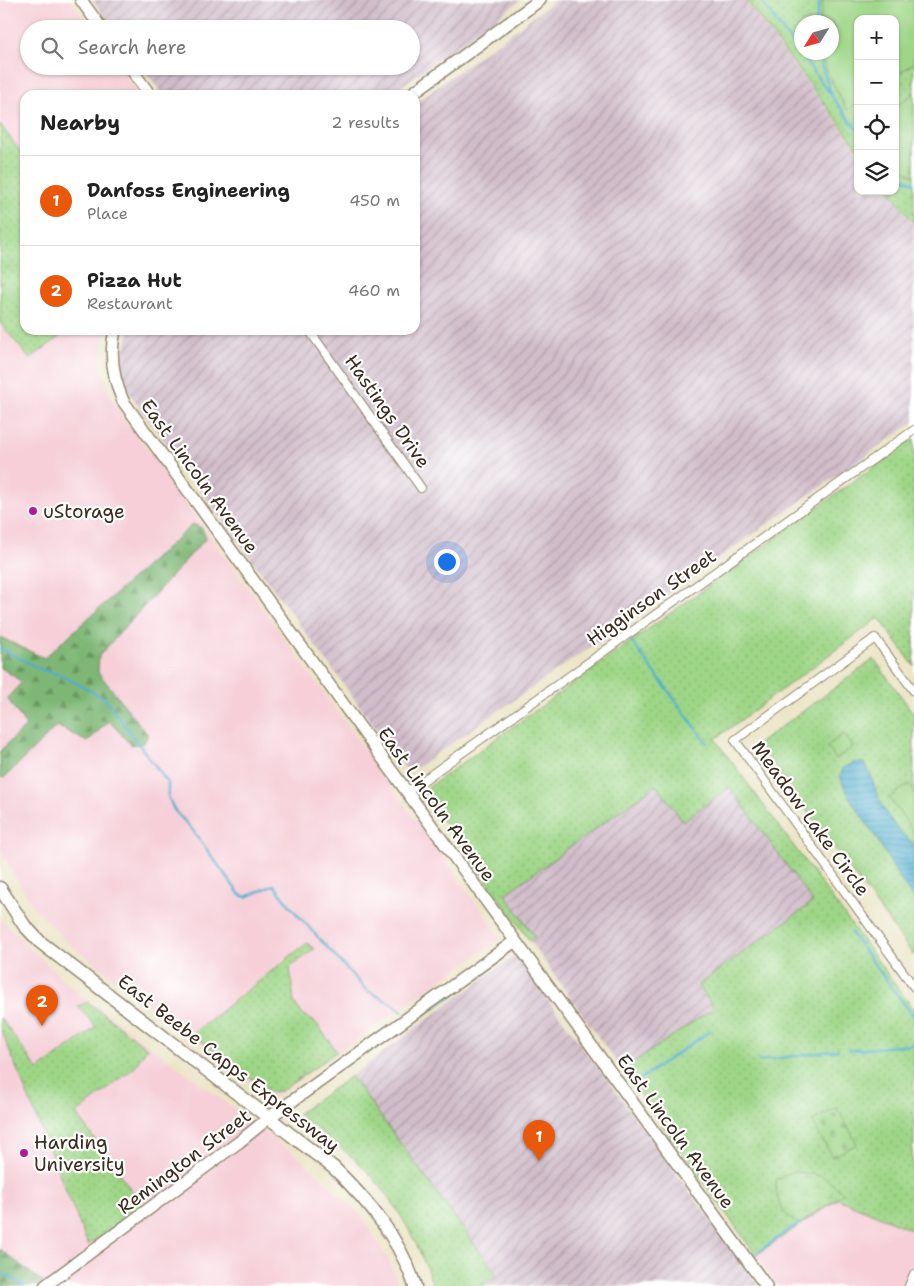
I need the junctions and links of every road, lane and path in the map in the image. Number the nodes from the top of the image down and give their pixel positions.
1 (81, 0) edge
2 (540, 0) edge
3 (95, 20) edge
4 (136, 75) edge
5 (146, 90) edge
6 (417, 90) edge
7 (114, 335) edge
8 (313, 335) edge
9 (914, 430) edge
10 (422, 488) dead end
11 (914, 691) edge
12 (407, 792) junction
13 (0, 888) edge
14 (514, 941) junction
15 (914, 986) edge
16 (270, 1117) junction
17 (914, 1274) edge
18 (48, 1284) edge
19 (415, 1286) edge
20 (766, 1286) edge
21 (908, 1286) edge

1 - 3 street
2 - 6 street
4 - 5 street
7 - 12 street, East Lincoln Avenue
8 - 10 street, Hastings Drive
9 - 12 street, Higginson Street
11 - 15 street, Meadow Lake Circle
12 - 14 street, East Lincoln Avenue
13 - 16 main road, East Beebe Capps Expressway
14 - 16 street, Remington Street
14 - 20 street, East Lincoln Avenue
16 - 18 street, Remington Street
16 - 19 main road, East Beebe Capps Expressway
17 - 21 street

